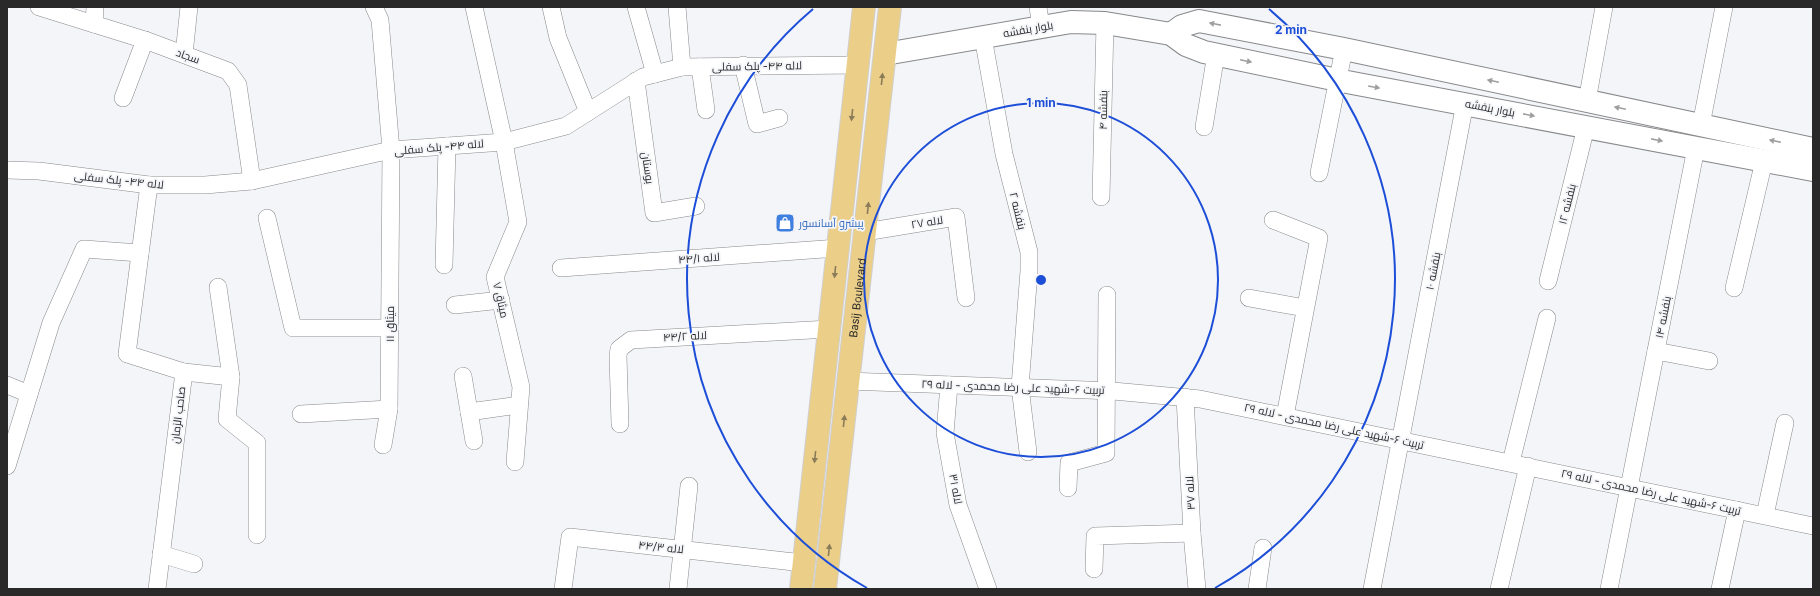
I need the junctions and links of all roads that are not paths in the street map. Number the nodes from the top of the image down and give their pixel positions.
1 (40, 7) edge
2 (95, 7) edge
3 (189, 7) edge
4 (374, 7) edge
5 (474, 7) edge
6 (551, 7) edge
7 (636, 7) edge
8 (677, 7) edge
9 (864, 7) edge
10 (890, 7) edge
11 (1604, 7) edge
12 (1724, 7) edge
13 (1039, 17) edge
14 (1105, 23) junction
15 (94, 24) junction
16 (1171, 34) junction
17 (983, 38) junction
18 (145, 40) junction
19 (1344, 50) junction
20 (184, 54) junction
21 (885, 54) junction
22 (1216, 54) junction
23 (743, 65) junction
24 (858, 65) junction
25 (682, 67) junction
26 (700, 67) junction
27 (655, 74) junction
28 (1338, 80) junction
29 (636, 81) junction
30 (123, 98) dead end
31 (1587, 101) junction
32 (1465, 103) junction
33 (706, 110) dead end
34 (588, 112) junction
35 (779, 118) dead end
36 (1701, 125) junction
37 (1586, 126) junction
38 (1204, 127) dead end
39 (504, 142) junction
40 (447, 146) junction
41 (1696, 148) junction
42 (1813, 149) edge
43 (391, 150) junction
44 (1764, 161) junction
45 (7, 170) edge
46 (1813, 170) edge
47 (1319, 173) dead end
48 (252, 181) junction
49 (149, 186) junction
50 (1102, 196) dead end
51 (696, 206) dead end
52 (267, 218) dead end
53 (1273, 220) dead end
54 (865, 232) junction
55 (838, 248) junction
56 (140, 253) junction
57 (444, 265) dead end
58 (561, 268) dead end
59 (1548, 281) dead end
60 (218, 287) dead end
61 (1734, 288) dead end
62 (1107, 295) dead end
63 (966, 298) dead end
64 (1249, 298) dead end
65 (501, 300) junction
66 (455, 304) dead end
67 (1306, 308) junction
68 (1547, 318) dead end
69 (390, 328) junction
70 (829, 329) junction
71 (1656, 351) junction
72 (1710, 361) dead end
73 (184, 372) junction
74 (463, 376) dead end
75 (231, 377) junction
76 (848, 381) junction
77 (7, 385) edge
78 (949, 385) junction
79 (1020, 387) junction
80 (1106, 391) junction
81 (29, 394) junction
82 (1185, 397) junction
83 (519, 405) junction
84 (389, 409) junction
85 (469, 412) junction
86 (301, 414) dead end
87 (1285, 416) junction
88 (1785, 423) dead end
89 (620, 424) dead end
90 (1400, 440) junction
91 (474, 441) dead end
92 (383, 445) dead end
93 (1028, 452) dead end
94 (515, 462) dead end
95 (1511, 462) junction
96 (7, 466) edge
97 (1528, 466) junction
98 (689, 486) dead end
99 (1629, 487) junction
100 (1068, 488) dead end
101 (1737, 510) junction
102 (1765, 516) junction
103 (1813, 526) edge
104 (1192, 533) junction
105 (257, 535) dead end
106 (1263, 548) dead end
107 (682, 550) junction
108 (161, 554) junction
109 (804, 563) junction
110 (194, 564) dead end
111 (1094, 569) dead end
112 (157, 589) edge
113 (563, 589) edge
114 (678, 589) edge
115 (801, 589) edge
116 (825, 589) edge
117 (988, 589) edge
118 (1197, 589) edge
119 (1257, 589) edge
120 (1372, 589) edge
121 (1499, 589) edge
122 (1609, 589) edge
123 (1720, 589) edge

1 - 15 street, سجاد
2 - 15 street
3 - 20 street
4 - 43 street, میثاق ۱۱
5 - 39 street, میثاق ۷
6 - 34 street
7 - 27 street
8 - 25 street
9 - 24 main road
10 - 21 main road, Basij Boulevard
11 - 31 street
12 - 36 street
13 - 14 main road, بلوار بنفشه
13 - 17 main road, بلوار بنفشه
14 - 16 main road, بلوار بنفشه
14 - 50 street, بنفشه ۴
15 - 18 street, سجاد
19 -> 16 main road
16 - 22 main road, بلوار بنفشه
17 - 21 main road, بلوار بنفشه
17 - 79 street, بنفشه ۲
18 - 20 street, سجاد
18 - 30 street
19 - 28 street
31 -> 19 main road
20 - 48 street, سجاد
54 -> 21 main road, Basij Boulevard
22 -> 28 main road, بلوار بنفشه
22 - 38 street
23 - 24 street, لاله ۴۴- پلک سفلی
23 - 26 street, لاله ۴۴- پلک سفلی
23 - 35 street
24 -> 55 main road
25 - 26 street, لاله ۴۴- پلک سفلی
25 - 27 street, لاله ۴۴- پلک سفلی
26 - 33 street
27 - 29 street, لاله ۴۴- پلک سفلی
28 -> 32 main road, بلوار بنفشه
28 - 47 street
29 - 34 street, لاله ۴۴- پلک سفلی
29 - 51 street, بوستان
36 -> 31 main road
32 -> 37 main road, بلوار بنفشه
32 - 90 street, بنفشه ۱۰
34 - 39 street, لاله ۴۴- پلک سفلی
42 -> 36 main road
37 -> 41 main road, بلوار بنفشه
37 - 59 street, بنفشه ۱۲
39 - 40 street, لاله ۴۴- پلک سفلی
39 - 65 street, میثاق ۷
40 - 43 street, لاله ۴۴- پلک سفلی
40 - 57 street
41 - 44 main road, بلوار بنفشه
41 - 71 street, بنفشه ۱۴
43 - 48 street, لاله ۴۴- پلک سفلی
43 - 69 street, میثاق ۱۱
44 - 46 main road, بلوار بنفشه
44 - 61 street
45 - 49 street, لاله ۴۴- پلک سفلی
48 - 49 street, لاله ۴۴- پلک سفلی
49 - 56 street, صاحب الزمان
52 - 69 street
53 - 67 street
54 - 63 street, لاله ۲۷
54 - 76 main road, Basij Boulevard
55 - 58 street, لاله ۴۴/۱
55 -> 70 main road
56 - 73 street, صاحب الزمان
56 - 81 street
60 - 75 street
62 - 80 street
64 - 67 street
65 - 66 street
65 - 83 street, میثاق ۷
67 - 87 street
68 - 95 street
69 - 84 street, میثاق ۱۱
70 - 89 street, لاله ۴۴/۲
70 -> 109 main road
71 - 72 street
71 - 99 street, بنفشه ۱۴
73 - 75 street
73 - 108 street, صاحب الزمان
74 - 85 street
75 - 105 street
76 - 78 street, تربیت ۶-شهید علی رضا محمدی - لاله ۲۹
116 -> 76 main road, Basij Boulevard
77 - 81 street
78 - 79 street, تربیت ۶-شهید علی رضا محمدی - لاله ۲۹
78 - 117 street, لاله ۳۱
79 - 80 street, تربیت ۶-شهید علی رضا محمدی - لاله ۲۹
79 - 93 street, بنفشه ۲
80 - 82 street, تربیت ۶-شهید علی رضا محمدی - لاله ۲۹
80 - 100 street
81 - 96 street
82 - 87 street, تربیت ۶-شهید علی رضا محمدی - لاله ۲۹
82 - 104 street, لاله ۳۷
83 - 85 street
83 - 94 street, میثاق ۷
84 - 86 street
84 - 92 street, میثاق ۱۱
85 - 91 street
87 - 90 street, تربیت ۶-شهید علی رضا محمدی - لاله ۲۹
88 - 102 street
90 - 95 street, تربیت ۶-شهید علی رضا محمدی - لاله ۲۹
90 - 120 street, بنفشه ۱۰
95 - 97 street, تربیت ۶-شهید علی رضا محمدی - لاله ۲۹
97 - 99 street, تربیت ۶-شهید علی رضا محمدی - لاله ۲۹
97 - 121 street
98 - 107 street
99 - 101 street, تربیت ۶-شهید علی رضا محمدی - لاله ۲۹
99 - 122 street, بنفشه ۱۴
101 - 102 street, تربیت ۶-شهید علی رضا محمدی - لاله ۲۹
101 - 123 street
102 - 103 street, تربیت ۶-شهید علی رضا محمدی - لاله ۲۹
104 - 111 street
104 - 118 street, لاله ۳۷
106 - 119 street
107 - 109 street, لاله ۴۴/۳
107 - 113 street, لاله ۴۴/۳
107 - 114 street
108 - 110 street
108 - 112 street, صاحب الزمان
109 - 115 main road

